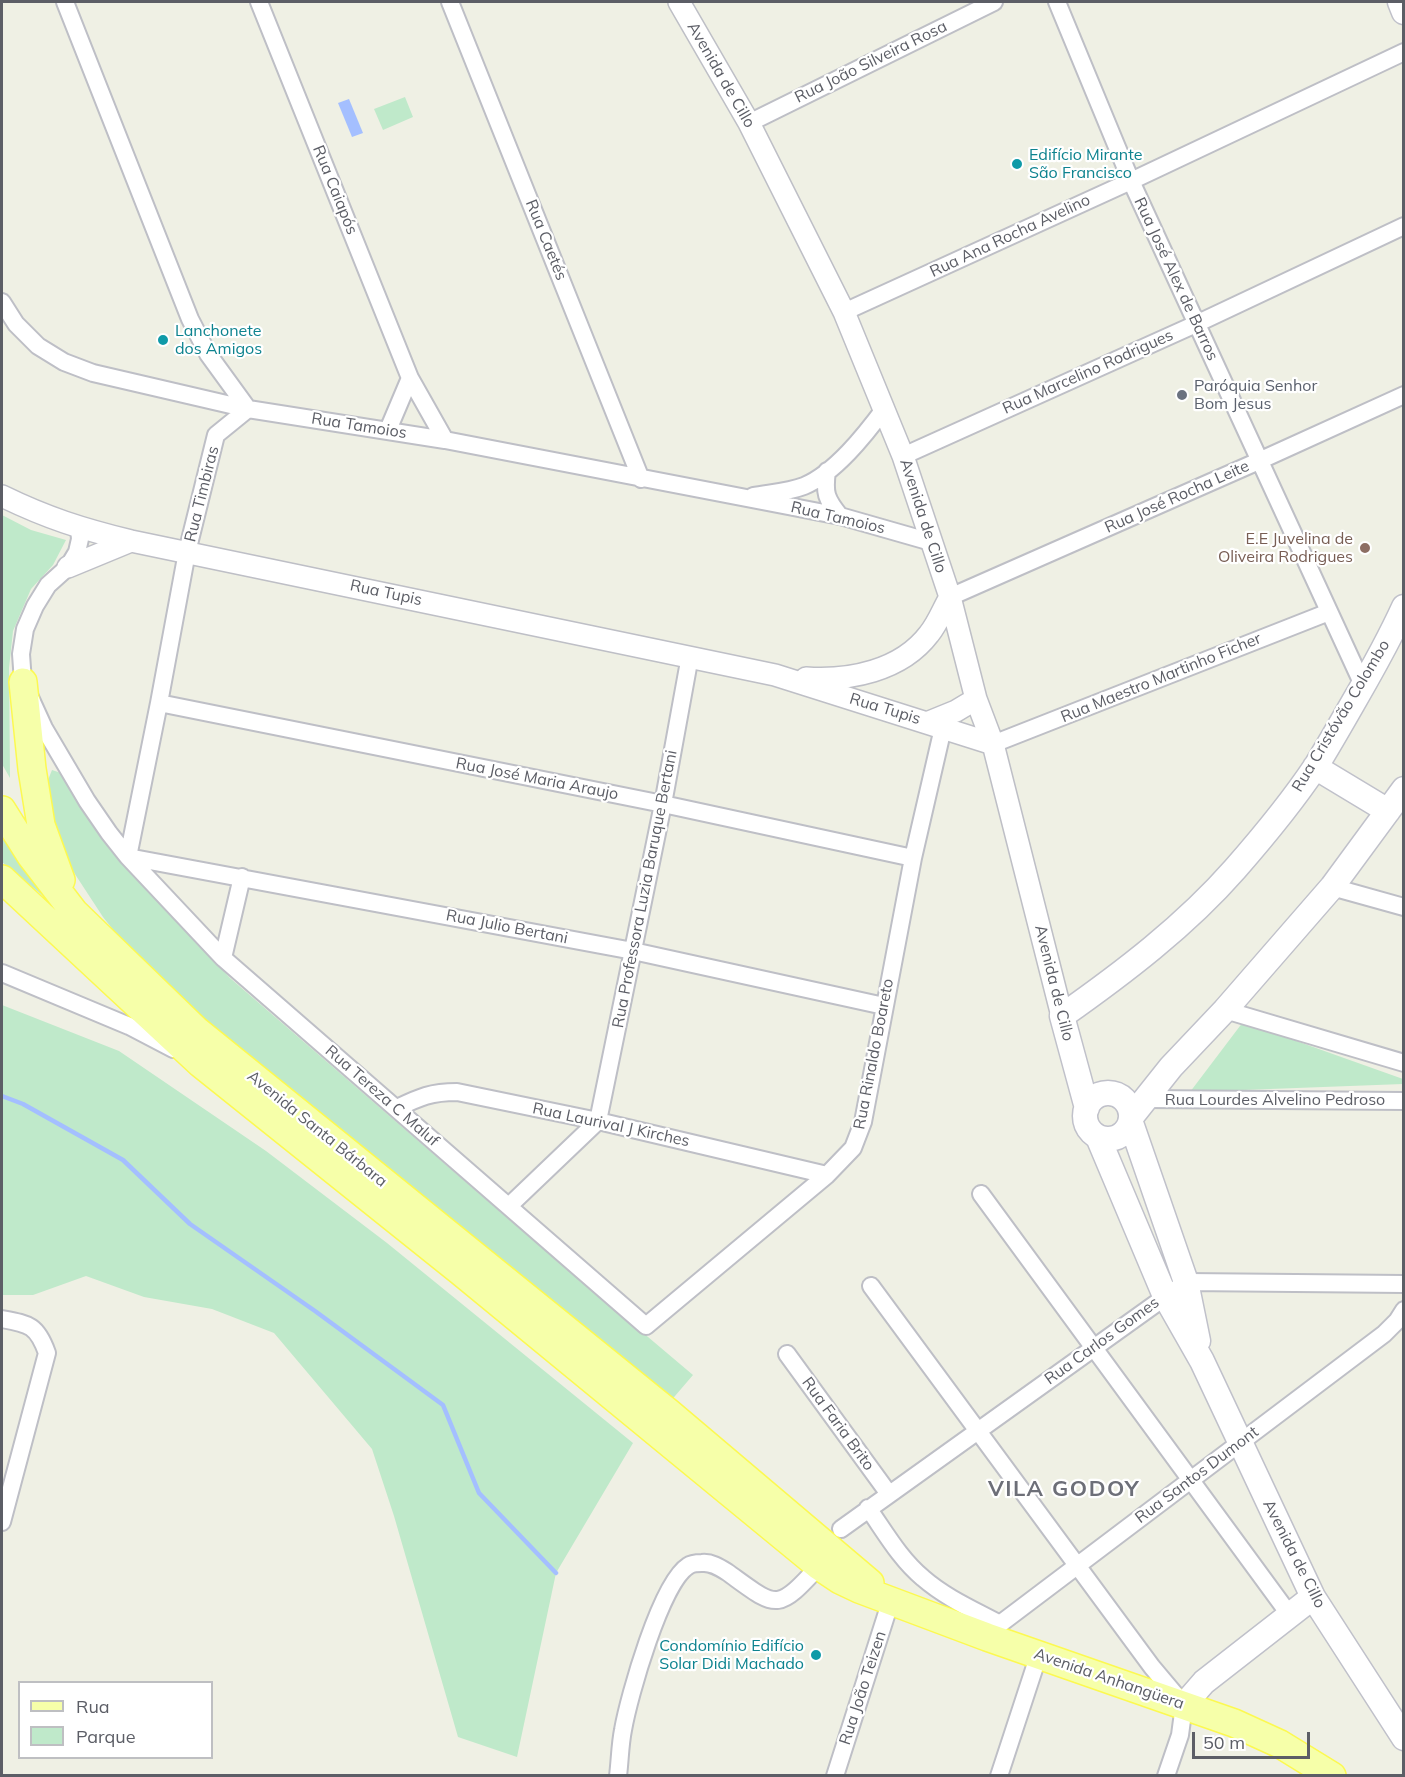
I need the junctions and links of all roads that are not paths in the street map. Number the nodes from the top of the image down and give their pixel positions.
1 (65, 2) edge
2 (259, 2) edge
3 (450, 2) edge
4 (680, 2) edge
5 (994, 2) edge
6 (1057, 2) edge
7 (1400, 2) edge
8 (1404, 12) edge
9 (1404, 52) edge
10 (749, 123) junction
11 (1131, 181) junction
12 (1404, 226) edge
13 (2, 302) edge
14 (844, 312) junction
15 (1196, 324) junction
16 (410, 378) junction
17 (1404, 395) edge
18 (885, 408) junction
19 (248, 409) junction
20 (388, 430) junction
21 (445, 440) junction
22 (903, 456) junction
23 (1261, 460) junction
24 (826, 471) junction
25 (641, 479) junction
26 (2, 496) edge
27 (743, 498) junction
28 (840, 516) junction
29 (79, 528) junction
30 (131, 541) junction
31 (931, 542) junction
32 (187, 552) junction
33 (68, 567) junction
34 (950, 597) junction
35 (1404, 607) edge
36 (1329, 612) junction
37 (690, 656) junction
38 (775, 675) junction
39 (861, 675) junction
40 (23, 682) junction
41 (1363, 685) junction
42 (851, 698) junction
43 (976, 699) junction
44 (159, 703) junction
45 (936, 725) junction
46 (993, 744) junction
47 (1315, 767) junction
48 (1404, 789) edge
49 (1361, 794) junction
50 (663, 804) junction
51 (2, 810) edge
52 (1389, 811) junction
53 (1370, 837) junction
54 (128, 857) junction
55 (913, 858) junction
56 (242, 877) junction
57 (2, 879) edge
58 (1332, 887) junction
59 (1404, 907) edge
60 (74, 912) junction
61 (633, 951) junction
62 (223, 958) junction
63 (2, 973) edge
64 (884, 1006) junction
65 (1225, 1010) junction
66 (1062, 1016) junction
67 (1404, 1063) edge
68 (201, 1064) junction
69 (1075, 1065) junction
70 (1404, 1101) edge
71 (1128, 1105) junction
72 (397, 1108) junction
73 (1087, 1108) junction
74 (598, 1121) junction
75 (1098, 1137) junction
76 (827, 1175) junction
77 (981, 1194) dead end
78 (510, 1205) junction
79 (1186, 1282) junction
80 (1404, 1284) edge
81 (871, 1286) dead end
82 (1165, 1296) junction
83 (1404, 1310) edge
84 (2, 1319) edge
85 (646, 1326) joint
86 (1093, 1348) junction
87 (788, 1354) dead end
88 (1202, 1361) junction
89 (662, 1421) junction
90 (978, 1430) junction
91 (1239, 1444) junction
92 (1189, 1481) junction
93 (889, 1494) junction
94 (868, 1509) junction
95 (2, 1522) edge
96 (841, 1528) dead end
97 (819, 1566) junction
98 (1077, 1566) junction
99 (1312, 1597) junction
100 (886, 1598) junction
101 (1289, 1614) junction
102 (993, 1631) junction
103 (1039, 1654) junction
104 (1184, 1705) junction
105 (1404, 1738) edge
106 (1330, 1775) edge
107 (618, 1776) edge
108 (835, 1776) edge
109 (999, 1776) edge
110 (1166, 1776) edge

1 - 19 street
2 - 16 street, Rua Caiapós
3 - 25 street, Rua Caetés
4 - 10 street, Avenida de Cillo
5 - 10 street, Rua João Silveira Rosa
6 - 11 street, Rua José Alex de Barros
7 - 8 main road
9 - 11 street, Rua Ana Rocha Avelino
10 - 14 street, Avenida de Cillo
11 - 14 street, Rua Ana Rocha Avelino
11 - 15 street, Rua José Alex de Barros
12 - 15 street, Rua Marcelino Rodrigues
13 - 19 street, Rua Tamoios
14 - 18 street, Avenida de Cillo
15 - 22 street, Rua Marcelino Rodrigues
15 - 23 street, Rua José Alex de Barros
16 - 20 street
16 - 21 street, Rua Caiapós
17 - 23 street, Rua José Rocha Leite
18 - 22 street, Avenida de Cillo
18 - 24 street, Rua Tamoios
19 - 20 street, Rua Tamoios
19 - 32 street, Rua Timbiras
20 - 21 street, Rua Tamoios
21 - 25 street, Rua Tamoios
22 - 31 street, Avenida de Cillo
23 - 34 street, Rua José Rocha Leite
23 - 36 street, Rua José Alex de Barros
24 - 27 street, Rua Tamoios
24 - 28 street
25 - 27 street, Rua Tamoios
26 - 29 street, Rua Tupis
27 - 28 street, Rua Tamoios
28 - 31 street, Rua Tamoios
29 - 30 street, Rua Tupis
29 - 33 street
30 - 32 street, Rua Tupis
30 - 33 street
31 - 34 street, Avenida de Cillo
32 - 37 street, Rua Tupis
32 - 44 street, Rua Timbiras
33 - 40 street
34 - 39 street, Rua Tupis
34 - 43 street, Avenida de Cillo
35 - 41 main road, Rua Cristóvão Colombo
36 - 41 street, Rua José Alex de Barros
36 - 46 street, Rua Maestro Martinho Ficher
37 - 38 street, Rua Tupis
37 - 50 street, Rua Professora Luzia Baruque Bertani
38 - 39 street, Rua Tupis
38 - 42 street, Rua Tupis
39 - 42 street
40 - 54 street, Rua Tereza C Maluf
40 - 60 main road
41 - 47 main road, Rua Cristóvão Colombo
42 - 45 street, Rua Tupis
43 - 45 street
43 - 46 street, Avenida de Cillo
44 - 50 street, Rua José Maria Araujo
44 - 54 street, Rua Timbiras
45 - 46 street, Rua Tupis
45 - 55 street, Rua Rinaldo Boareto
46 - 66 street, Avenida de Cillo
47 - 49 main road
47 - 66 main road, Rua Cristóvão Colombo
48 - 52 main road
49 - 52 main road
49 - 53 main road
50 - 55 street, Rua José Maria Araujo
50 - 61 street, Rua Professora Luzia Baruque Bertani
51 - 60 main road, Avenida Santa Bárbara
52 - 53 main road
53 - 58 main road
54 - 56 street, Rua Julio Bertani
54 - 62 street, Rua Tereza C Maluf
55 - 64 street, Rua Rinaldo Boareto
56 - 61 street, Rua Julio Bertani
56 - 62 street
57 - 68 main road, Avenida Santa Bárbara
58 - 59 street
58 - 65 main road
60 - 89 main road, Avenida Santa Bárbara
61 - 64 street, Rua Julio Bertani
61 - 74 street, Rua Professora Luzia Baruque Bertani
62 - 72 street, Rua Tereza C Maluf
63 - 68 street
64 - 76 street, Rua Rinaldo Boareto
65 - 67 street
65 - 71 main road
66 - 69 main road, Avenida de Cillo
68 - 89 main road, Avenida Santa Bárbara
69 - 71 main road, Avenida de Cillo
69 - 73 main road, Avenida de Cillo
70 - 71 street, Rua Lourdes Alvelino Pedroso
71 - 73 main road
71 - 75 main road
71 - 79 main road, Avenida de Cillo
72 - 74 street, Rua Laurival J Kirches
72 - 78 street, Rua Tereza C Maluf
73 - 75 main road
74 - 76 street, Rua Laurival J Kirches
74 - 78 street
75 - 82 main road, Avenida de Cillo
76 - 85 street, Rua Rinaldo Boareto
77 - 86 street
78 - 85 street, Rua Tereza C Maluf
79 - 80 street
79 - 82 street, Rua Carlos Gomes
79 - 88 main road, Avenida de Cillo
81 - 90 street
82 - 86 street, Rua Carlos Gomes
82 - 88 main road, Avenida de Cillo
83 - 91 street, Rua Santos Dumont
84 - 95 street
86 - 90 street, Rua Carlos Gomes
86 - 92 street
87 - 93 street, Rua Faria Brito
88 - 91 main road, Avenida de Cillo
89 - 97 main road, Avenida Anhangüera
89 - 100 main road, Avenida Anhangüera
90 - 93 street, Rua Carlos Gomes
90 - 98 street
91 - 92 street, Rua Santos Dumont
91 - 99 main road, Avenida de Cillo
92 - 98 street, Rua Santos Dumont
92 - 101 street
93 - 94 street, Rua Carlos Gomes
94 - 96 street, Rua Carlos Gomes
94 - 102 street
97 - 100 main road, Avenida Anhangüera
97 - 107 street
98 - 102 street, Rua Santos Dumont
98 - 104 street
99 - 101 main road
99 - 105 main road, Avenida de Cillo
100 - 102 main road, Avenida Anhangüera
100 - 108 street, Rua João Teizen
101 - 104 main road
102 - 103 main road, Avenida Anhangüera
103 - 104 main road, Avenida Anhangüera
103 - 109 street
104 - 106 main road, Avenida Anhangüera
104 - 110 street

